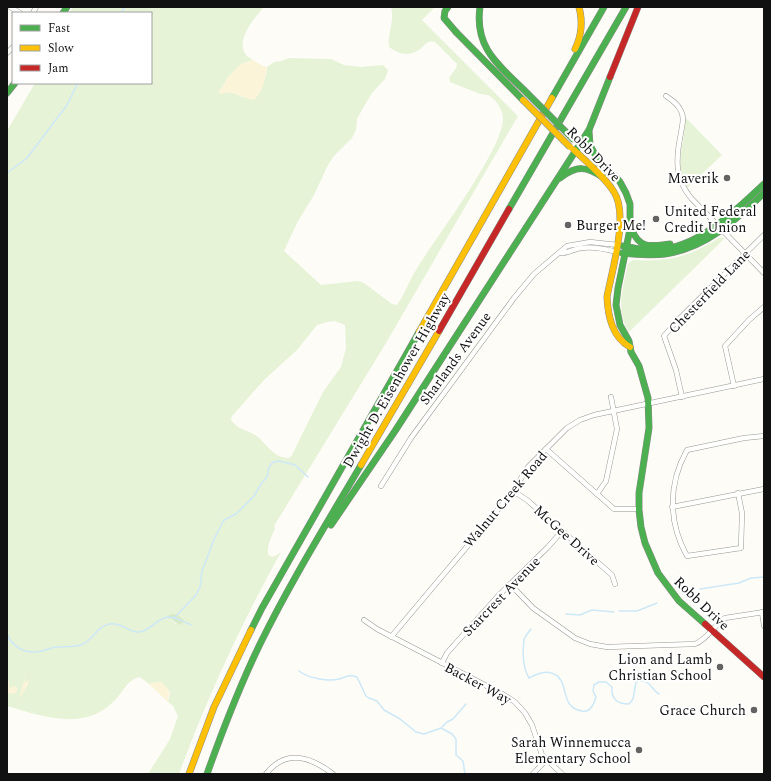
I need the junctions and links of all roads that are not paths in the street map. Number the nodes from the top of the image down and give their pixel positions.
1 (10, 7) edge
2 (448, 7) edge
3 (480, 7) edge
4 (579, 7) edge
5 (604, 7) edge
6 (626, 7) edge
7 (638, 7) edge
8 (18, 10) edge
9 (14, 84) edge
10 (7, 93) edge
11 (666, 96) dead end
12 (589, 130) junction
13 (530, 136) junction
14 (576, 143) junction
15 (573, 149) junction
16 (602, 166) junction
17 (604, 178) junction
18 (764, 184) edge
19 (550, 189) junction
20 (764, 193) edge
21 (717, 224) junction
22 (631, 228) junction
23 (722, 229) junction
24 (764, 235) edge
25 (680, 244) junction
26 (617, 248) junction
27 (626, 250) junction
28 (745, 254) junction
29 (764, 273) edge
30 (764, 307) edge
31 (630, 347) junction
32 (764, 379) edge
33 (734, 386) junction
34 (611, 397) dead end
35 (682, 397) junction
36 (649, 404) junction
37 (614, 411) junction
38 (764, 436) edge
39 (546, 449) junction
40 (381, 486) dead end
41 (764, 489) edge
42 (513, 491) junction
43 (597, 494) junction
44 (738, 494) junction
45 (672, 507) junction
46 (638, 508) junction
47 (562, 531) junction
48 (307, 558) junction
49 (510, 584) junction
50 (615, 584) dead end
51 (763, 612) edge
52 (364, 620) dead end
53 (764, 626) edge
54 (712, 630) junction
55 (391, 637) junction
56 (442, 663) junction
57 (764, 676) edge
58 (546, 760) junction
59 (189, 774) edge
60 (207, 774) edge
61 (266, 774) edge
62 (333, 774) edge
63 (533, 774) edge
64 (562, 774) edge

1 - 8 street
2 - 15 main road, Robb Drive, bridge
3 - 14 main road, bridge
4 - 13 main road
5 - 13 main road, Dwight D. Eisenhower Highway
6 - 48 main road, Dwight D. Eisenhower Highway
7 - 12 main road
9 - 10 main road
11 - 21 street
12 - 14 main road
12 - 16 main road
13 - 59 main road, Dwight D. Eisenhower Highway
14 - 15 main road
14 - 16 main road
15 - 17 main road, Robb Drive
15 - 19 main road
16 - 22 main road, Robb Drive
17 - 19 main road
17 - 26 main road, Robb Drive
18 - 21 main road, Sharlands Avenue
19 - 48 main road
20 - 23 main road, Sharlands Avenue
21 - 23 street
21 - 25 main road, Sharlands Avenue
22 - 25 main road
22 - 27 main road, Robb Drive
23 - 27 main road, Sharlands Avenue
23 - 28 street
24 - 28 street, Chesterfield Lane
25 - 27 main road, Sharlands Avenue
26 - 27 main road, Sharlands Avenue
26 - 31 main road, Robb Drive
26 - 40 street, Sharlands Avenue
27 - 31 main road, Robb Drive
28 - 29 street
28 - 35 street, Chesterfield Lane
30 - 33 street
31 - 36 main road, Robb Drive
32 - 33 street, Walnut Creek Road
33 - 35 street, Walnut Creek Road
34 - 37 street
35 - 36 street, Walnut Creek Road
36 - 37 street, Walnut Creek Road
36 - 46 main road, Robb Drive
37 - 39 street, Walnut Creek Road
37 - 43 street
38 - 45 street
39 - 42 street, Walnut Creek Road
39 - 43 street
41 - 44 street
42 - 47 street, McGee Drive
42 - 55 street, Walnut Creek Road
43 - 46 street
44 - 45 street
44 - 45 street
46 - 54 main road, Robb Drive
47 - 49 street, Starcrest Avenue
47 - 50 street, McGee Drive
48 - 60 main road, Dwight D. Eisenhower Highway
49 - 54 street
49 - 56 street, Starcrest Avenue
51 - 53 street
51 - 54 street
52 - 55 street, Backer Way
54 - 57 main road, Robb Drive
55 - 56 street, Backer Way
56 - 58 street, Backer Way
58 - 63 street
58 - 64 street, Backer Way
61 - 62 street

